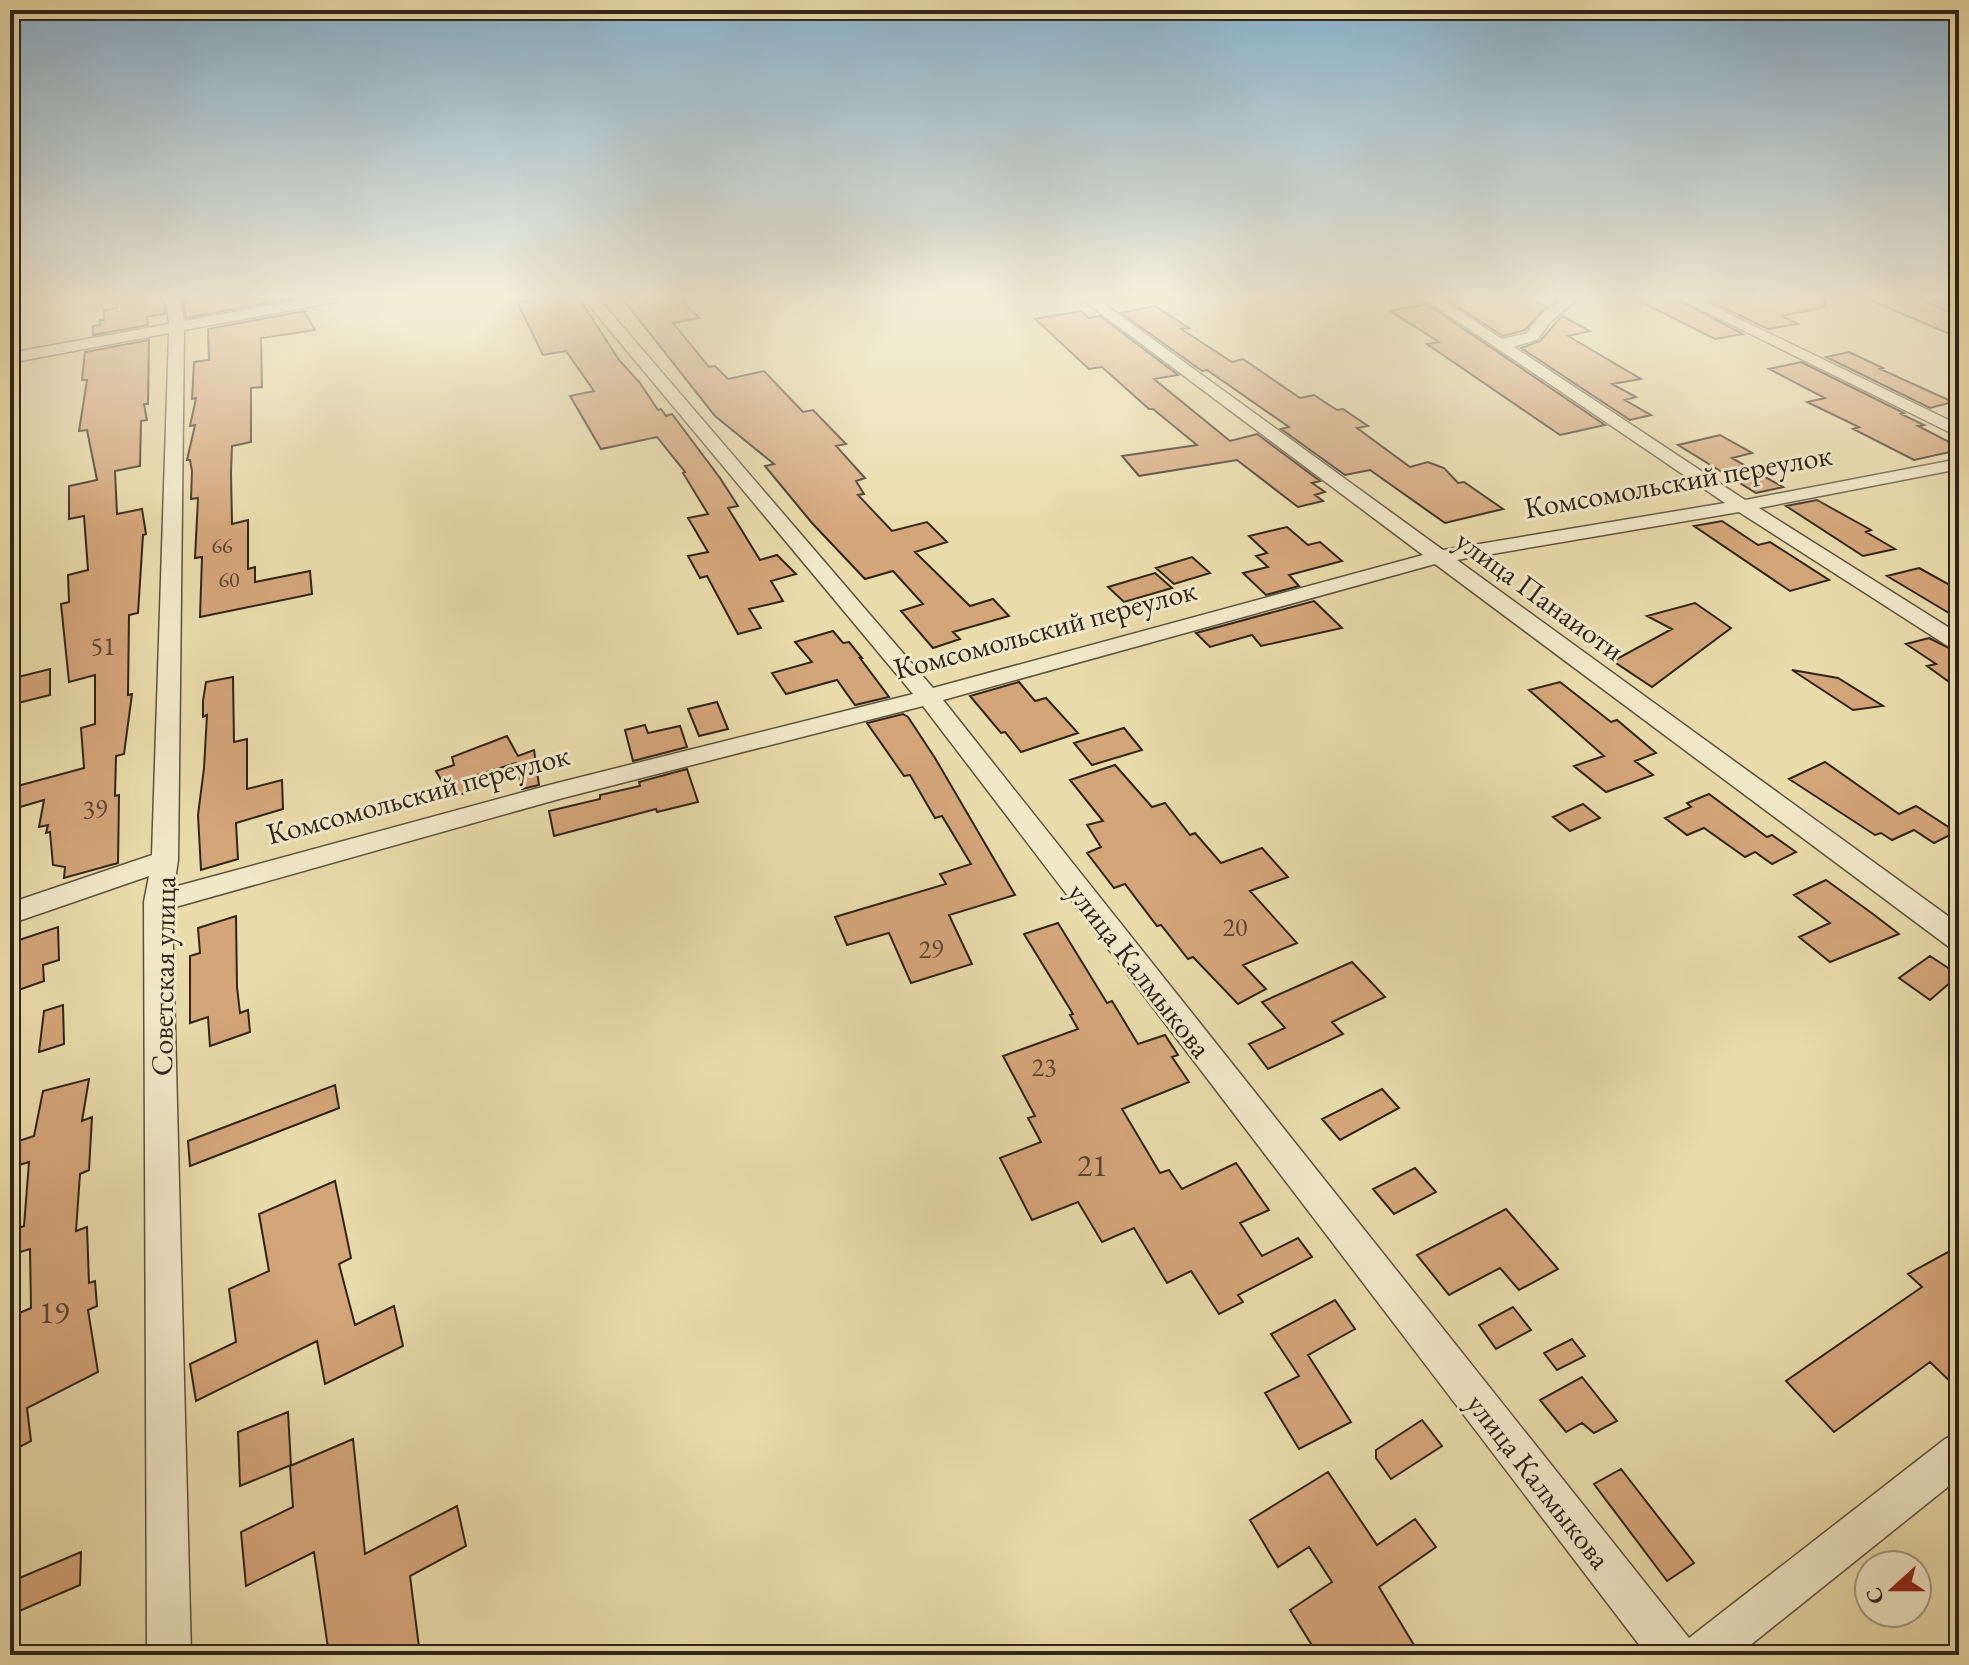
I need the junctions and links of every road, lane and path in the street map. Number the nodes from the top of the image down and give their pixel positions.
1 (174, 376) edge
2 (656, 376) edge
3 (1192, 376) edge
4 (1549, 376) edge
5 (1844, 376) edge
6 (1959, 432) edge
7 (1959, 464) edge
8 (1742, 506) junction
9 (1437, 557) junction
10 (1959, 643) edge
11 (928, 697) junction
12 (165, 860) junction
13 (158, 902) junction
14 (10, 914) edge
15 (1959, 939) edge
16 (1959, 1453) edge
17 (169, 1655) edge
18 (1674, 1655) edge
19 (1703, 1655) edge

1 - 12 street, Советская улица
2 - 11 street, улица Калмыкова
3 - 9 street, улица Панаиоти
4 - 8 street
5 - 6 street
7 - 8 street, Комсомольский переулок
8 - 9 street, Комсомольский переулок
8 - 10 street
9 - 11 street, Комсомольский переулок
9 - 15 street, улица Панаиоти
11 - 13 street, Комсомольский переулок
11 - 18 street, улица Калмыкова
12 - 13 street, Советская улица
12 - 14 street
13 - 17 street, Советская улица
16 - 19 street

